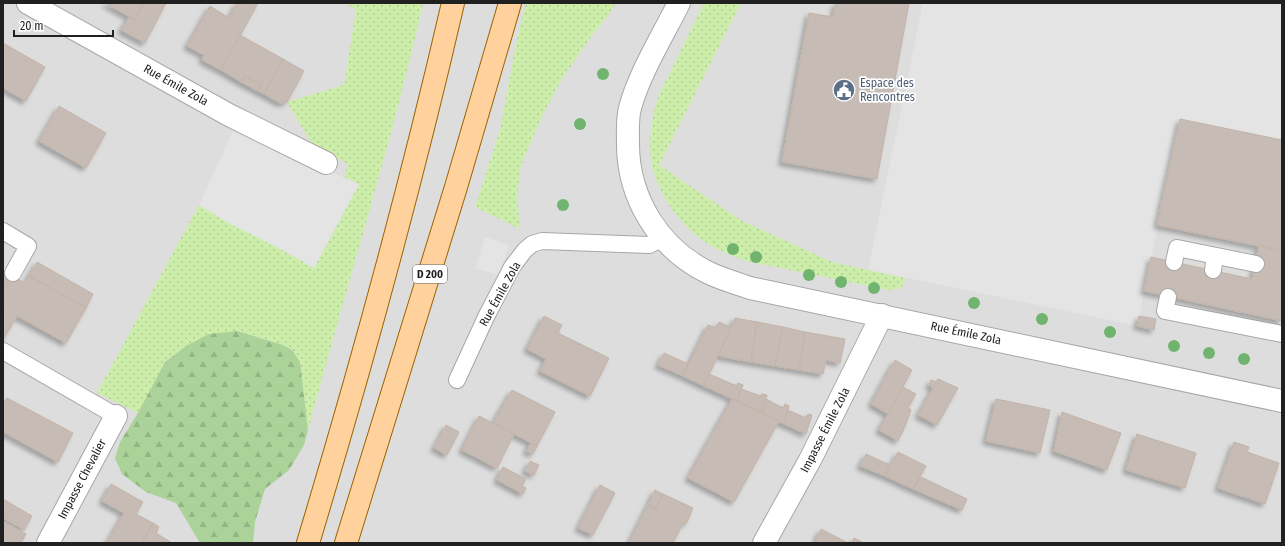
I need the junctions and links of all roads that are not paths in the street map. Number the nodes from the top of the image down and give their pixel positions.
1 (28, 3) edge
2 (453, 3) edge
3 (510, 3) edge
4 (679, 3) edge
5 (326, 163) dead end
6 (3, 231) edge
7 (663, 238) junction
8 (1174, 262) dead end
9 (1256, 264) dead end
10 (13, 273) dead end
11 (1168, 297) dead end
12 (882, 315) junction
13 (1282, 334) edge
14 (3, 351) edge
15 (457, 380) dead end
16 (1282, 401) edge
17 (116, 416) joint
18 (48, 543) edge
19 (308, 543) edge
20 (346, 543) edge
21 (764, 543) edge

1 - 5 street, Rue Émile Zola
2 - 19 main road
3 - 20 main road, D 200
4 - 7 street, Rue Émile Zola
6 - 10 lane
7 - 12 street, Rue Émile Zola
7 - 15 lane, Rue Émile Zola
8 - 9 lane
11 - 13 lane
12 - 16 street, Rue Émile Zola
12 - 21 street, Impasse Émile Zola
14 - 17 lane
17 - 18 street, Impasse Chevalier

